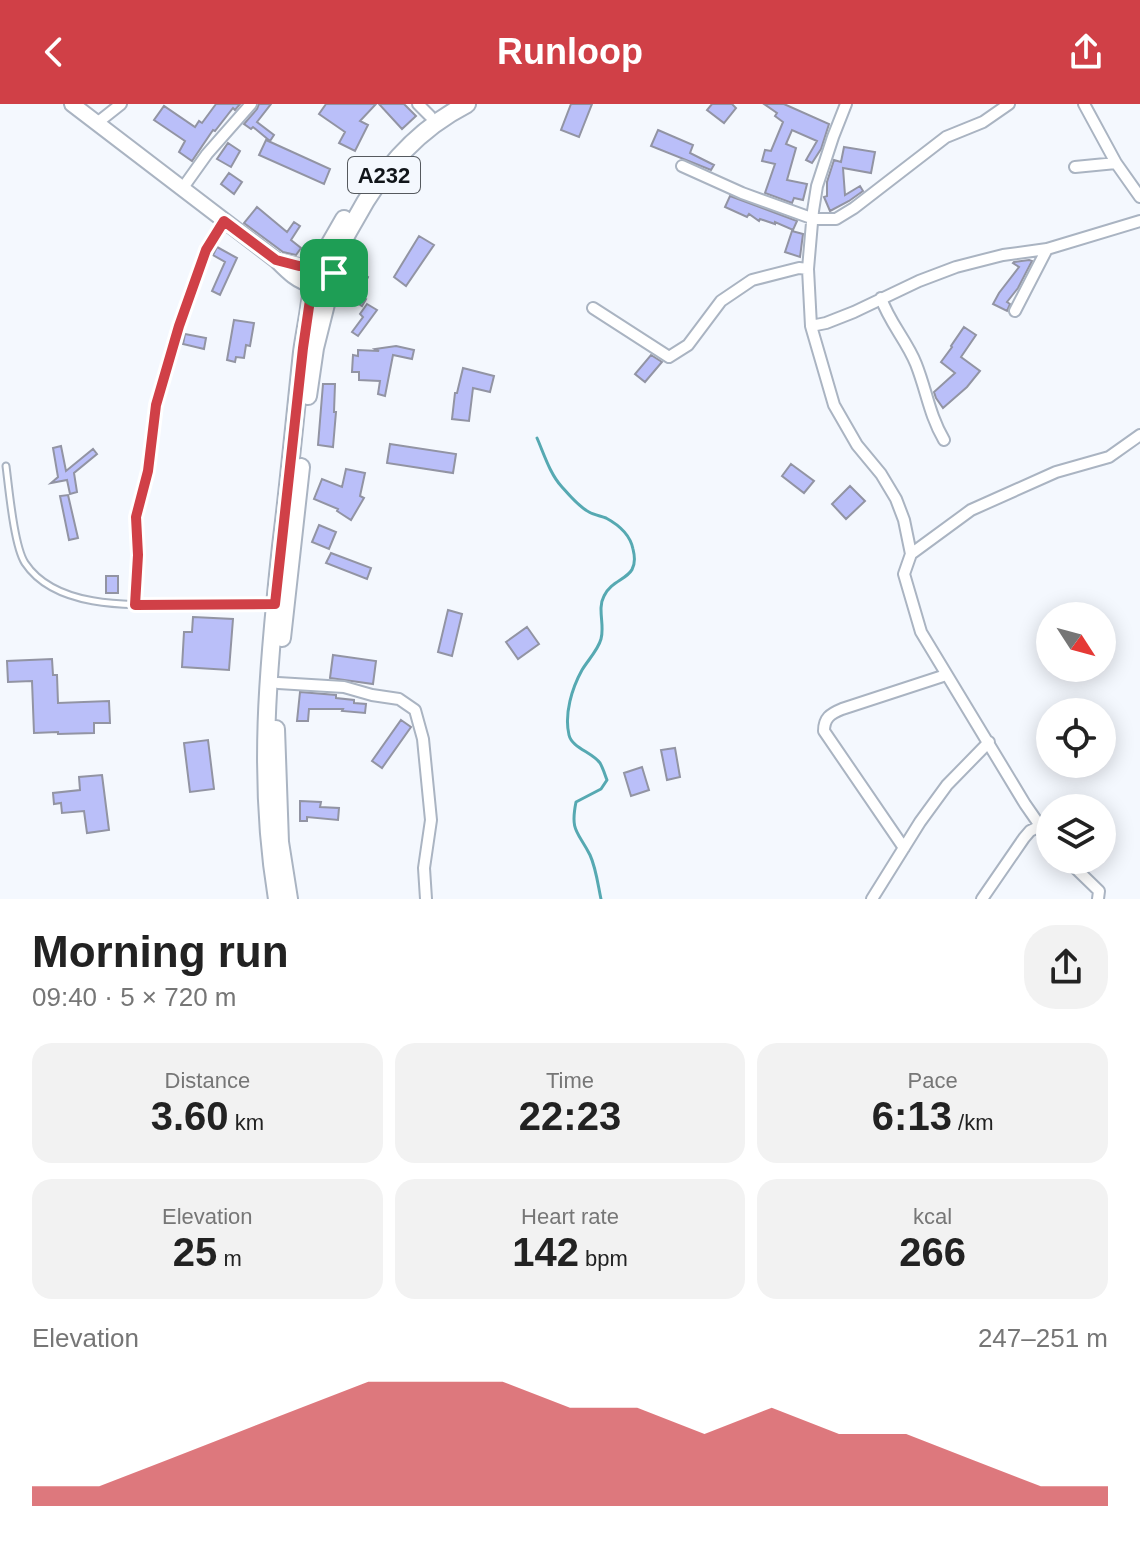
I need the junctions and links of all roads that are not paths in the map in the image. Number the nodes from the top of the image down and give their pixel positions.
1 (72, 104) edge
2 (121, 104) edge
3 (251, 104) edge
4 (418, 104) edge
5 (449, 104) edge
6 (467, 104) edge
7 (846, 104) edge
8 (1009, 104) edge
9 (1084, 104) edge
10 (430, 116) junction
11 (97, 123) junction
12 (1116, 163) junction
13 (682, 166) dead end
14 (1075, 167) dead end
15 (182, 189) junction
16 (1140, 197) edge
17 (814, 219) junction
18 (224, 221) junction
19 (1140, 221) edge
20 (1047, 249) junction
21 (276, 260) junction
22 (317, 266) junction
23 (808, 269) junction
24 (332, 280) junction
25 (312, 285) junction
26 (881, 298) junction
27 (593, 308) dead end
28 (1015, 311) dead end
29 (811, 326) junction
30 (1140, 435) edge
31 (944, 440) dead end
32 (6, 466) dead end
33 (911, 554) junction
34 (275, 604) junction
35 (135, 605) junction
36 (946, 675) junction
37 (278, 683) junction
38 (989, 742) junction
39 (1036, 819) edge
40 (1036, 828) edge
41 (904, 848) junction
42 (1081, 874) edge
43 (277, 899) edge
44 (289, 899) edge
45 (426, 899) edge
46 (872, 899) edge
47 (982, 899) edge
48 (1098, 899) edge

1 - 11 main road
2 - 11 street
3 - 15 street
4 - 10 street
5 - 10 main road, A232
6 - 24 main road, A232
7 - 17 street
8 - 17 street
9 - 12 street
10 - 22 main road, A232
11 - 15 main road
12 - 14 street
12 - 16 street
13 - 17 street
15 - 18 main road
17 - 23 street
18 - 21 main road
18 - 35 lane
19 - 20 street
20 - 26 street
20 - 28 street
21 - 22 main road
21 - 25 main road
22 - 24 main road
22 - 25 main road, A232
23 - 27 street
23 - 29 street
24 - 25 main road
24 - 37 main road, A232
25 - 34 main road, A232
26 - 29 street
26 - 31 street
29 - 33 street
30 - 33 street
32 - 35 lane
33 - 36 street
34 - 35 lane
34 - 43 main road, A232
36 - 38 street
36 - 41 street
37 - 44 main road, A232
37 - 45 street
38 - 39 street
38 - 41 street
40 - 47 street
41 - 46 street
42 - 48 street

